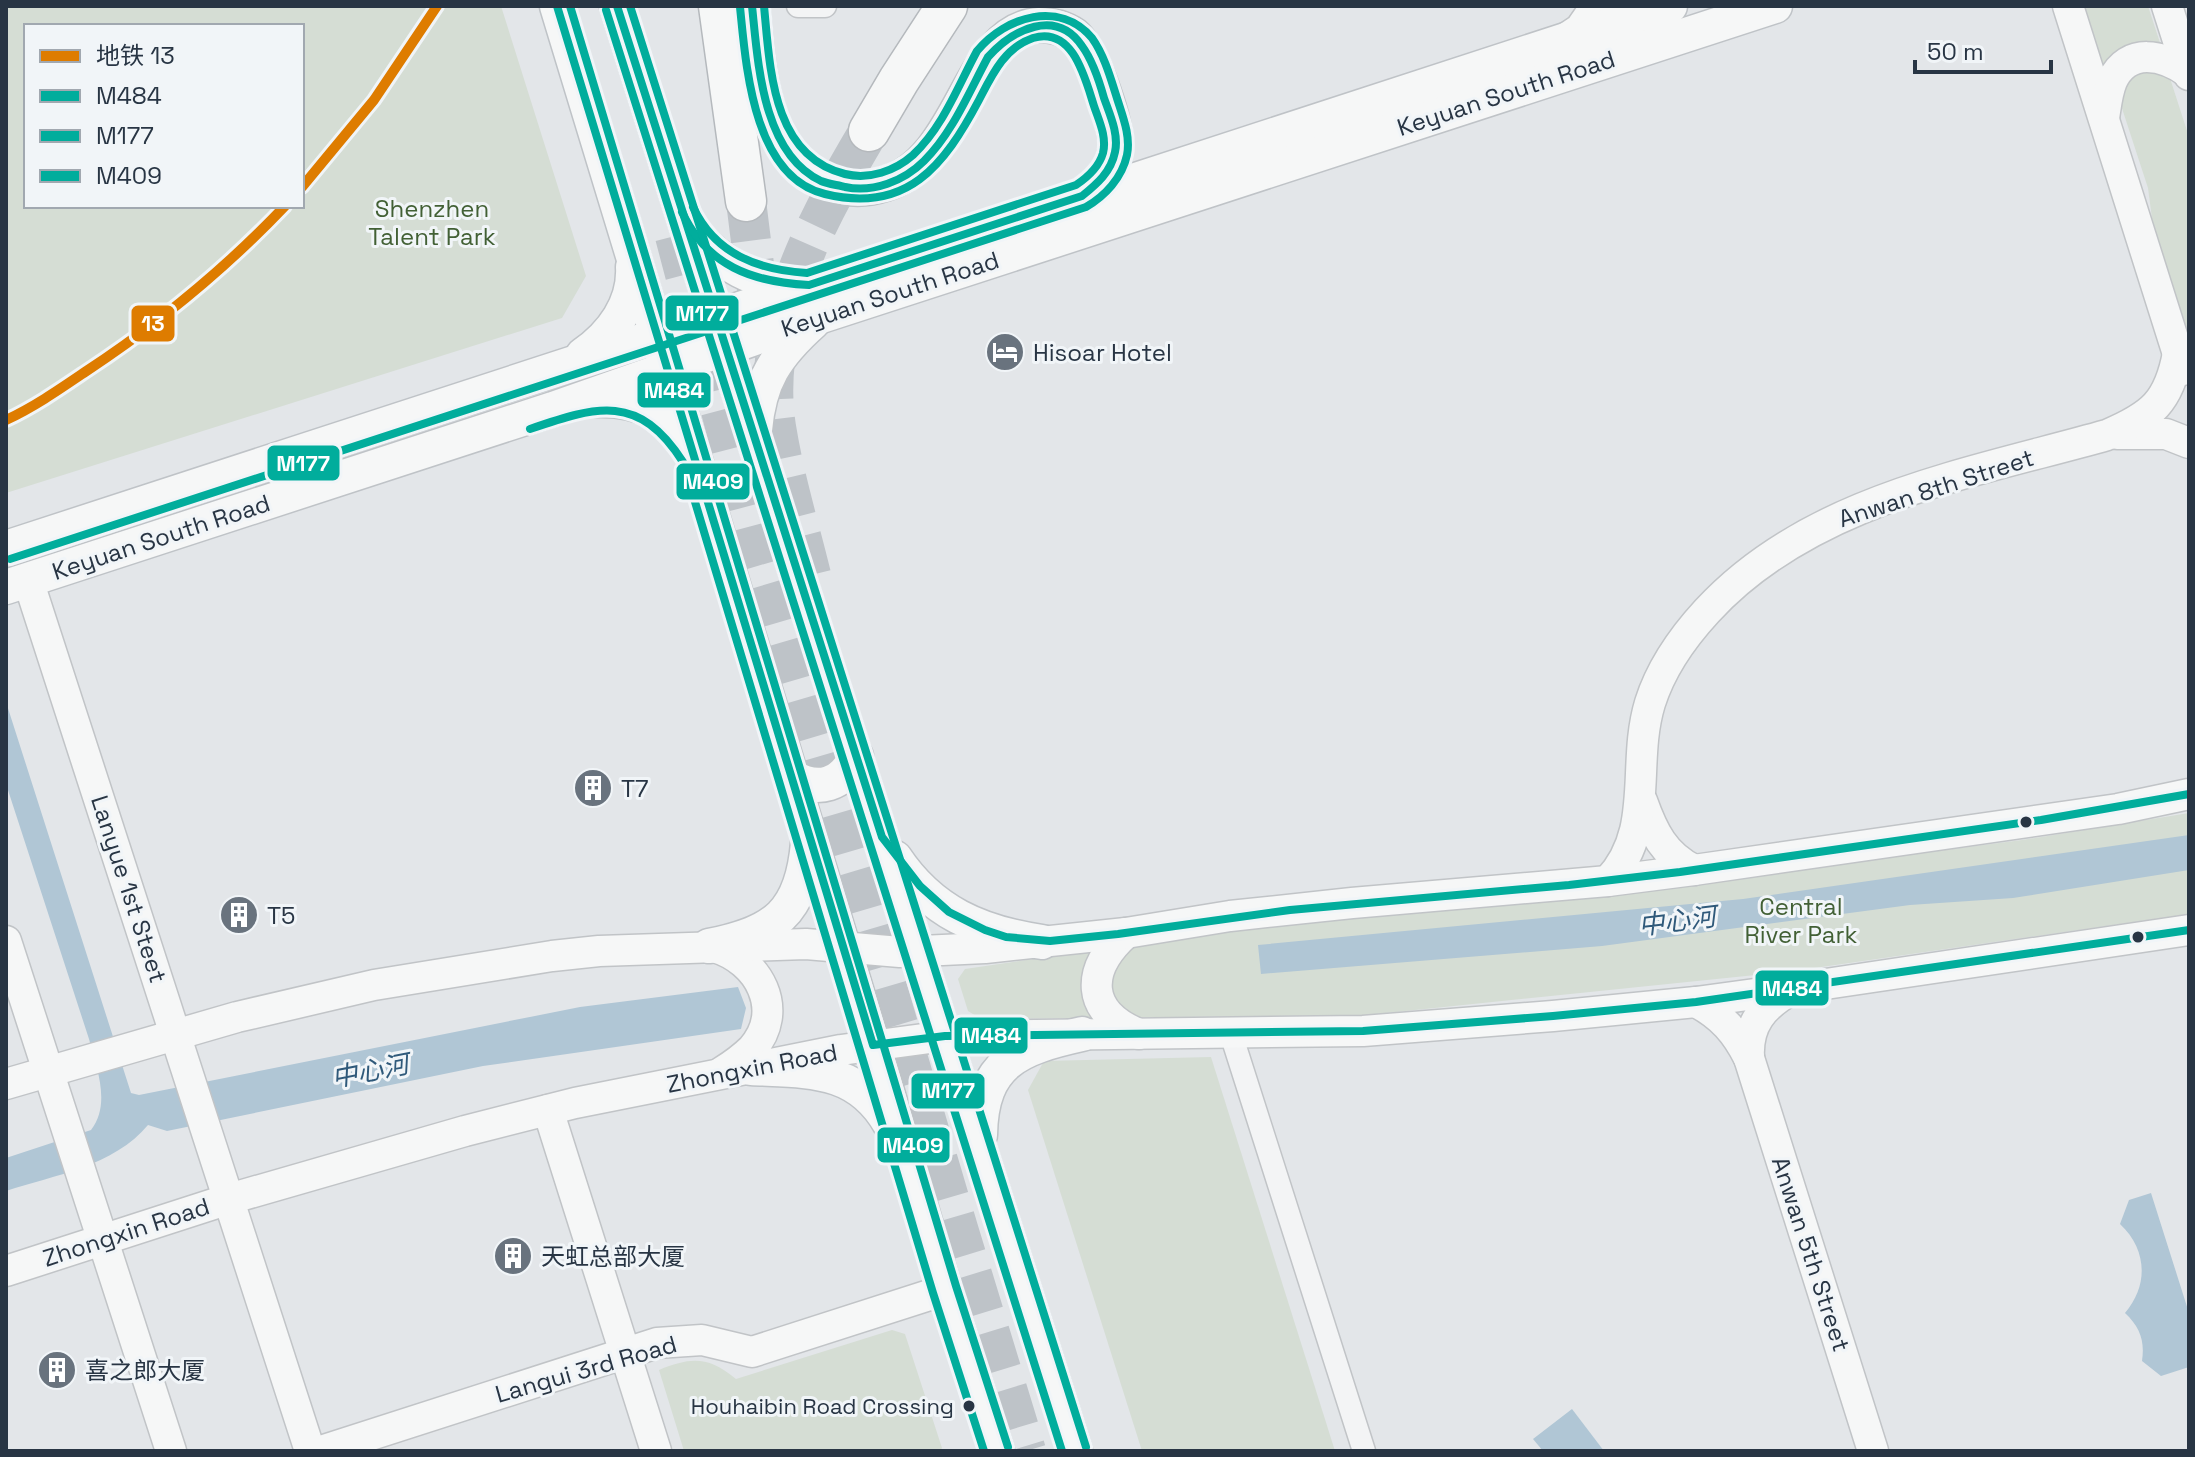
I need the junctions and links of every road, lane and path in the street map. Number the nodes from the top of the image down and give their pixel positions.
1 (557, 6) edge
2 (617, 6) edge
3 (719, 6) edge
4 (752, 6) edge
5 (798, 6) edge
6 (825, 6) edge
7 (947, 6) edge
8 (1034, 6) edge
9 (1596, 6) edge
10 (1670, 6) edge
11 (1775, 6) edge
12 (2068, 6) edge
13 (2167, 6) edge
14 (1635, 24) edge
15 (1560, 42) junction
16 (997, 45) junction
17 (2189, 74) edge
18 (2104, 118) junction
19 (869, 131) tunnel mouth
20 (1082, 196) junction
21 (746, 201) tunnel mouth
22 (687, 227) junction
23 (631, 250) junction
24 (907, 253) junction
25 (916, 285) junction
26 (814, 301) junction
27 (715, 316) junction
28 (657, 335) junction
29 (726, 349) junction
30 (2178, 353) junction
31 (556, 368) junction
32 (667, 370) junction
33 (2189, 388) edge
34 (567, 405) junction
35 (2107, 435) junction
36 (755, 439) junction
37 (2189, 443) edge
38 (694, 457) junction
39 (6, 548) edge
40 (14, 584) edge
41 (856, 756) junction
42 (791, 776) junction
43 (2189, 794) edge
44 (1640, 796) junction
45 (809, 834) junction
46 (882, 837) junction
47 (1694, 870) junction
48 (1608, 881) junction
49 (2189, 930) edge
50 (1126, 933) junction
51 (6, 941) edge
52 (1042, 942) junction
53 (709, 946) junction
54 (843, 946) junction
55 (918, 952) junction
56 (1792, 989) junction
57 (1696, 1002) junction
58 (1082, 1034) junction
59 (1139, 1034) junction
60 (1231, 1034) junction
61 (945, 1036) junction
62 (170, 1043) junction
63 (873, 1045) junction
64 (1749, 1058) junction
65 (751, 1068) junction
66 (717, 1075) junction
67 (58, 1077) junction
68 (6, 1084) edge
69 (548, 1110) junction
70 (901, 1144) junction
71 (980, 1151) junction
72 (226, 1189) junction
73 (99, 1229) junction
74 (6, 1271) edge
75 (945, 1290) junction
76 (625, 1353) junction
77 (987, 1442) edge
78 (171, 1451) edge
79 (310, 1451) edge
80 (321, 1451) edge
81 (656, 1451) edge
82 (1075, 1451) edge
83 (1364, 1451) edge
84 (1873, 1451) edge

1 - 23 main road
2 - 22 main road
3 - 21 highway
4 - 16 main road
5 - 6 street
7 - 19 highway
8 - 16 street
9 - 15 main road
10 - 14 main road, Keyuan South Road
11 - 14 main road, Keyuan South Road
12 - 18 main road
13 - 17 main road
14 - 15 main road, Keyuan South Road
14 - 25 main road, Keyuan South Road
15 - 20 main road, Keyuan South Road
16 - 20 main road
17 - 18 main road
18 - 30 main road
20 - 24 main road, Keyuan South Road
22 - 26 main road
22 - 27 main road
23 - 28 main road
23 - 31 main road
24 - 25 main road
24 - 26 main road, Keyuan South Road
25 - 26 main road, Keyuan South Road
26 - 27 main road, Keyuan South Road
26 - 29 main road, Keyuan South Road
26 - 36 main road
27 - 28 main road, Keyuan South Road
27 - 29 main road
28 - 31 main road, Keyuan South Road
28 - 32 main road
29 - 32 main road, Keyuan South Road
29 - 36 main road
30 - 33 main road
30 - 35 main road
31 - 34 main road
31 - 39 main road, Keyuan South Road
32 - 34 main road, Keyuan South Road
32 - 38 main road
34 - 38 main road
34 - 40 main road, Keyuan South Road
35 - 37 main road
35 - 44 main road, Anwan 8th Street
36 - 41 main road
38 - 42 main road
40 - 62 main road, Lanyue 1st Steet
41 - 42 main road
41 - 46 main road
42 - 45 main road
43 - 47 main road
44 - 47 main road
44 - 48 main road, Anwan 8th Street
45 - 53 main road
45 - 54 main road
46 - 52 main road
46 - 55 main road
47 - 48 main road
48 - 50 main road
49 - 56 main road, Zhongxin Road
50 - 52 main road
50 - 59 main road
51 - 67 main road
52 - 55 main road
53 - 54 main road
53 - 62 main road
53 - 66 main road
54 - 55 main road
54 - 63 main road
55 - 61 main road
56 - 57 main road, Zhongxin Road
56 - 64 main road
57 - 60 main road, Zhongxin Road
57 - 64 main road
58 - 59 main road, Zhongxin Road
58 - 61 main road, Zhongxin Road
58 - 71 main road
59 - 60 main road, Zhongxin Road
60 - 83 street
61 - 63 main road, Zhongxin Road
61 - 71 main road
62 - 67 main road
62 - 72 main road, Lanyue 1st Steet
63 - 65 main road, Zhongxin Road
63 - 70 main road
64 - 84 main road, Anwan 5th Street
65 - 66 main road, Zhongxin Road
65 - 70 main road
66 - 69 main road, Zhongxin Road
67 - 68 main road
67 - 73 main road
69 - 72 main road, Zhongxin Road
69 - 76 main road
70 - 75 main road
71 - 82 main road
72 - 73 main road, Zhongxin Road
72 - 79 main road, Lanyue 1st Steet
73 - 74 main road, Zhongxin Road
73 - 78 main road
75 - 76 main road, Langui 3rd Road
75 - 77 main road
76 - 80 main road, Langui 3rd Road
76 - 81 main road

